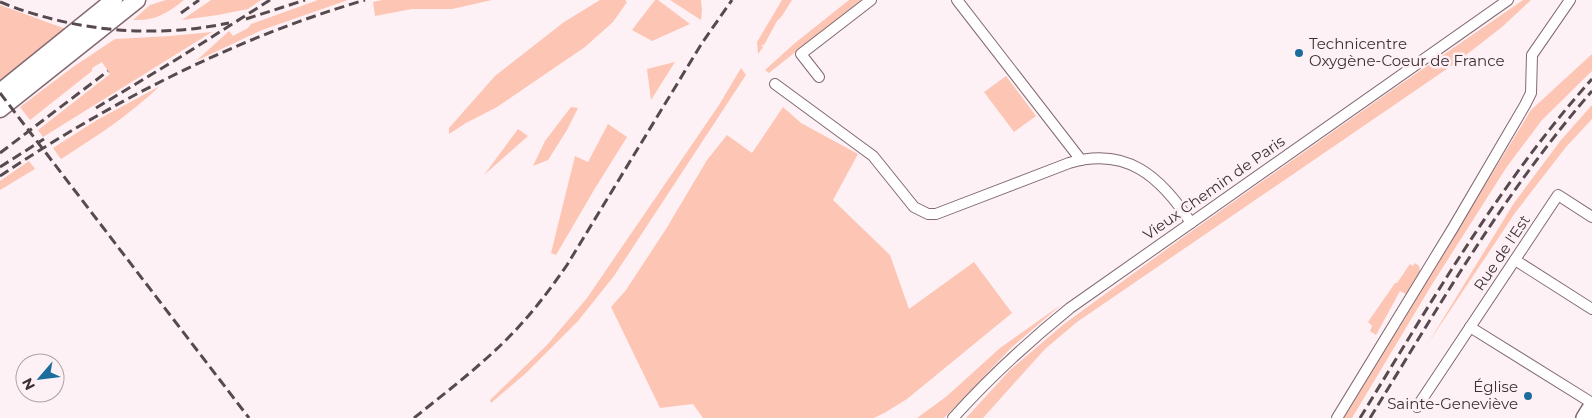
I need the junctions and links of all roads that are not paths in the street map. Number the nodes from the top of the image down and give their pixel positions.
1 (114, 0) edge
2 (137, 0) edge
3 (871, 0) edge
4 (957, 0) edge
5 (1508, 0) edge
6 (1570, 0) edge
7 (820, 77) dead end
8 (775, 84) dead end
9 (0, 92) edge
10 (0, 109) edge
11 (1081, 160) junction
12 (1592, 217) edge
13 (1191, 223) junction
14 (1515, 260) junction
15 (1592, 309) edge
16 (1470, 327) junction
17 (1592, 404) edge
18 (1417, 407) dead end
19 (953, 418) edge
20 (1337, 418) edge
21 (1584, 418) edge

1 - 9 main road
2 - 10 main road
3 - 7 street
4 - 11 street
5 - 13 street, Vieux Chemin de Paris
6 - 20 street
8 - 11 street
11 - 13 street
12 - 14 street, Rue de l'Est
13 - 19 street, Vieux Chemin de Paris
14 - 15 street
14 - 16 street, Rue de l'Est
16 - 17 street
16 - 18 street, Rue de l'Est
17 - 21 main road

